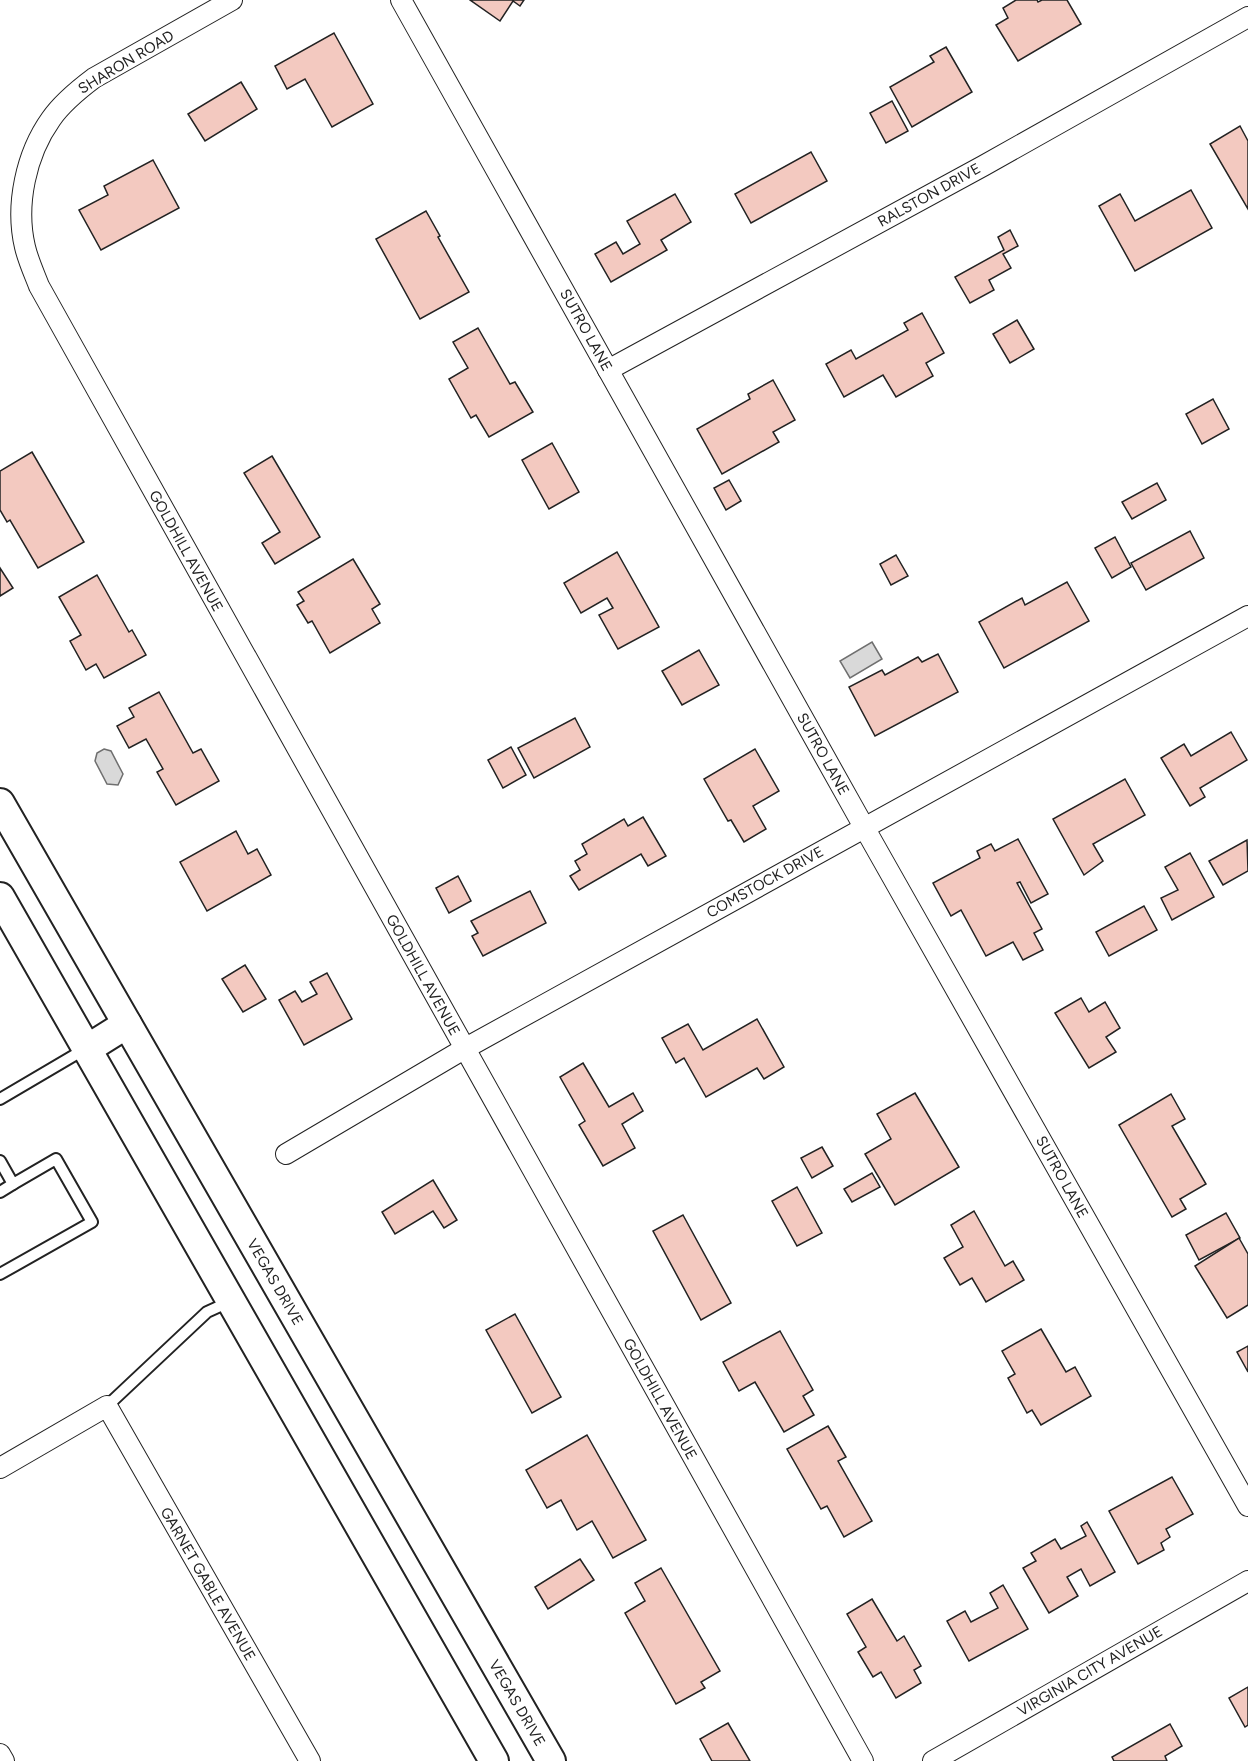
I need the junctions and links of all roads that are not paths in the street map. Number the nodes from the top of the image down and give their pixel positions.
1 (232, 0) edge
2 (401, 0) edge
3 (1248, 17) edge
4 (25, 177) joint
5 (608, 370) junction
6 (1248, 616) edge
7 (0, 803) edge
8 (864, 826) junction
9 (0, 897) edge
10 (127, 1024) junction
11 (87, 1048) junction
12 (464, 1049) junction
13 (0, 1099) edge
14 (286, 1154) dead end
15 (0, 1161) edge
16 (14, 1184) junction
17 (0, 1192) edge
18 (0, 1274) edge
19 (231, 1301) junction
20 (107, 1406) junction
21 (0, 1468) edge
22 (1248, 1506) edge
23 (1248, 1581) edge
24 (0, 1754) edge
25 (4, 1761) edge
26 (310, 1761) edge
27 (494, 1761) edge
28 (551, 1761) edge
29 (863, 1761) edge
30 (933, 1761) edge

1 - 4 street, SHARON ROAD
2 - 5 street, SUTRO LANE
3 - 5 street, RALSTON DRIVE
4 - 12 street, GOLDHILL AVENUE
5 - 8 street, SUTRO LANE
6 - 8 street, COMSTOCK DRIVE
7 - 10 main road, VEGAS DRIVE
8 - 12 street, COMSTOCK DRIVE
8 - 22 street, SUTRO LANE
9 - 11 main road
10 - 11 main road
10 - 28 main road, VEGAS DRIVE
11 - 13 lane
11 - 19 main road
12 - 14 street, COMSTOCK DRIVE
12 - 29 street, GOLDHILL AVENUE
15 - 16 lane
16 - 17 lane
16 - 18 lane
19 - 20 lane
19 - 27 main road
20 - 21 street
20 - 26 street, GARNET GABLE AVENUE
23 - 30 street, VIRGINIA CITY AVENUE
24 - 25 street

